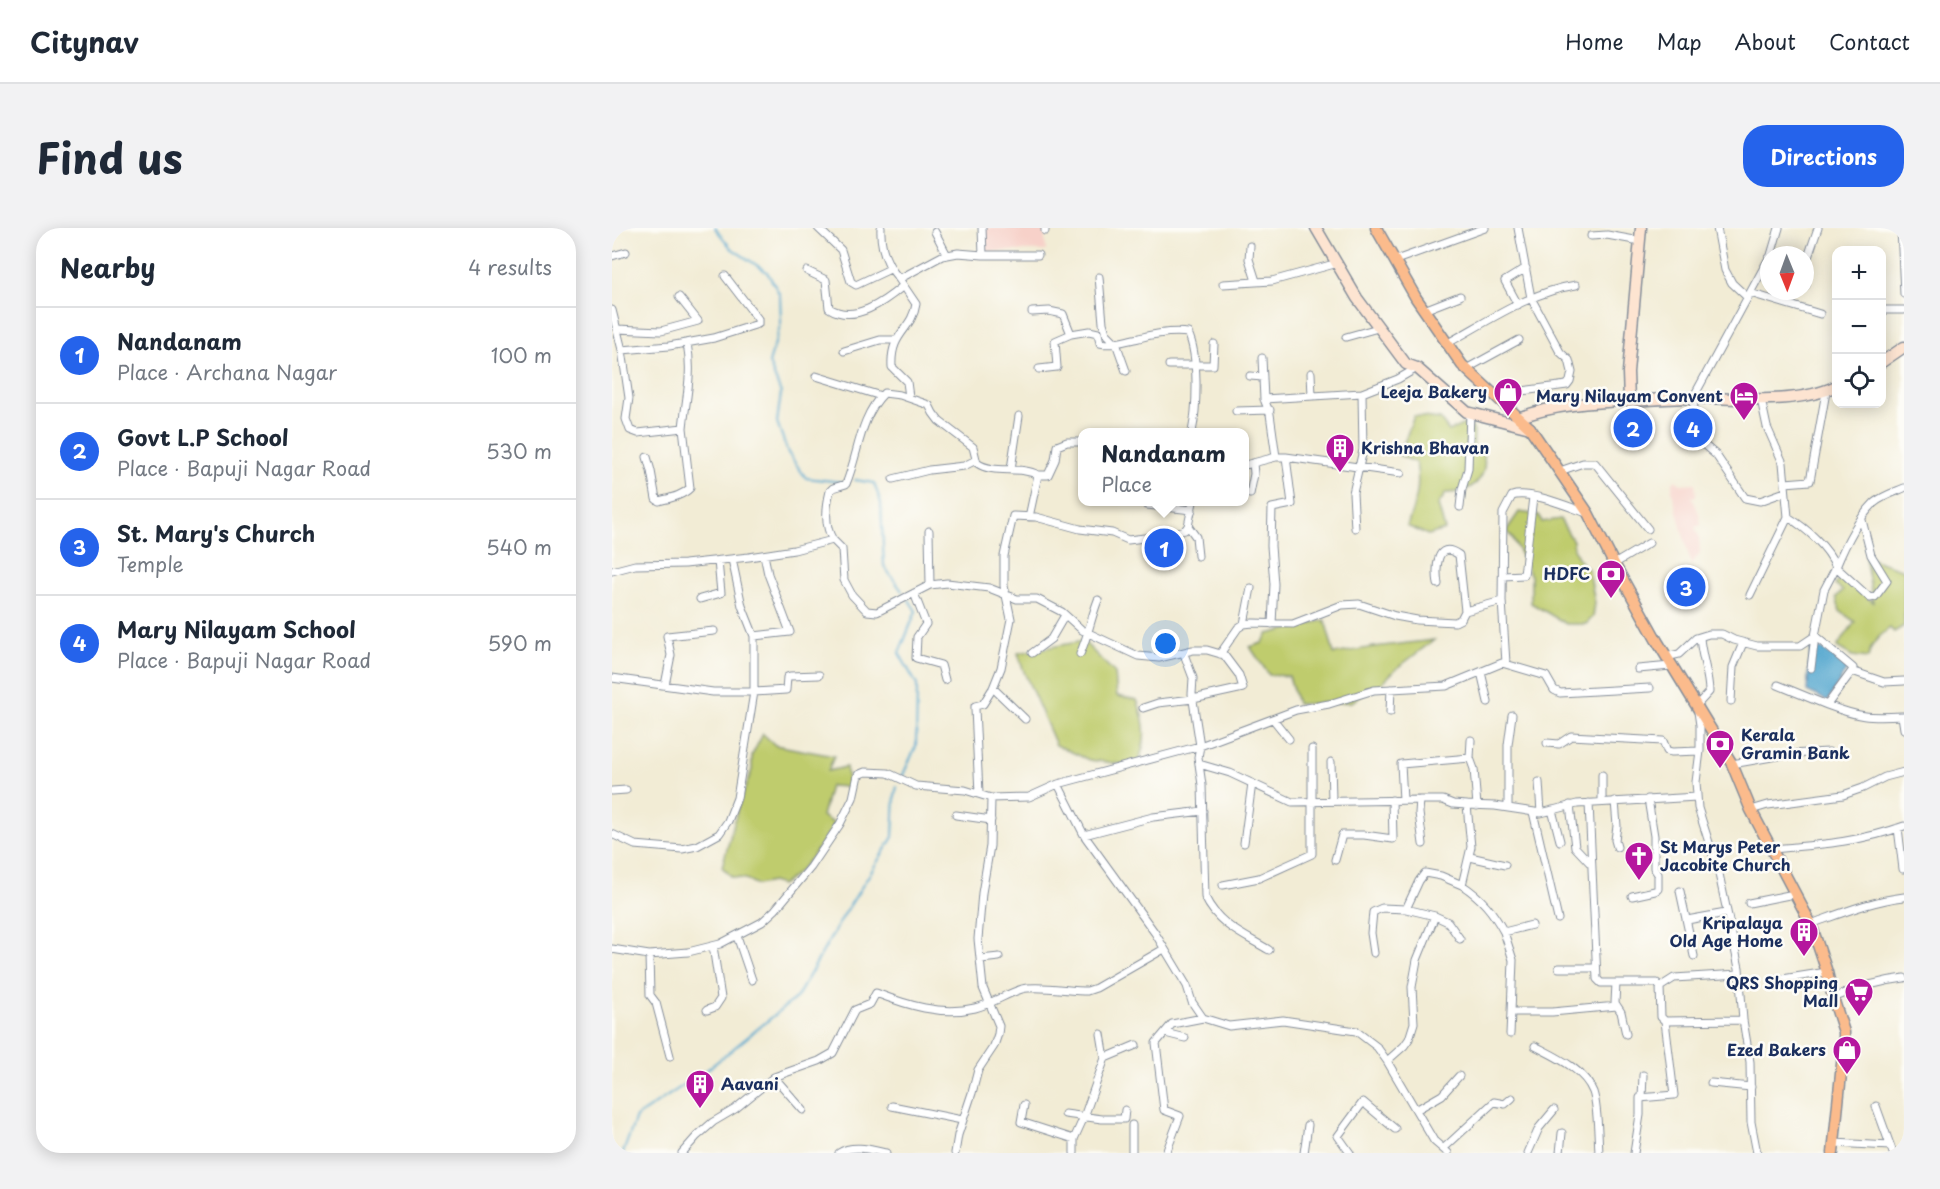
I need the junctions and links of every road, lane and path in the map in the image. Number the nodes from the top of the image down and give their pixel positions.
1 (818, 228) edge
2 (881, 228) edge
3 (982, 228) edge
4 (1316, 228) edge
5 (1376, 228) edge
6 (1485, 228) edge
7 (1518, 228) edge
8 (1641, 228) edge
9 (1717, 228) edge
10 (1779, 228) edge
11 (1818, 228) edge
12 (1901, 228) edge
13 (935, 232) dead end
14 (1591, 236) dead end
15 (1640, 241) junction
16 (1251, 246) dead end
17 (1773, 246) edge
18 (1812, 246) edge
19 (626, 252) dead end
20 (947, 255) junction
21 (983, 255) junction
22 (1038, 255) dead end
23 (612, 256) edge
24 (1396, 260) junction
25 (1338, 263) junction
26 (1526, 268) junction
27 (890, 269) junction
28 (807, 271) dead end
29 (1760, 275) edge
30 (725, 276) dead end
31 (1099, 277) dead end
32 (899, 279) junction
33 (1256, 281) junction
34 (1223, 284) dead end
35 (1576, 285) dead end
36 (903, 286) junction
37 (1904, 294) edge
38 (1749, 295) junction
39 (1460, 296) dead end
40 (679, 297) dead end
41 (1531, 298) junction
42 (1518, 305) junction
43 (612, 310) edge
44 (1424, 310) junction
45 (1886, 310) edge
46 (1904, 310) edge
47 (1032, 312) dead end
48 (1820, 314) dead end
49 (1378, 328) junction
50 (616, 329) junction
51 (1071, 334) junction
52 (1346, 337) dead end
53 (896, 340) junction
54 (1519, 340) dead end
55 (687, 343) junction
56 (1116, 343) junction
57 (1214, 344) dead end
58 (1446, 344) junction
59 (1904, 347) edge
60 (622, 350) junction
61 (844, 351) dead end
62 (1262, 358) dead end
63 (1886, 359) edge
64 (1169, 365) dead end
65 (1194, 366) junction
66 (1417, 368) junction
67 (1039, 369) dead end
68 (1466, 369) junction
69 (1126, 371) dead end
70 (1311, 373) dead end
71 (816, 376) dead end
72 (1250, 376) dead end
73 (1263, 377) junction
74 (1832, 388) edge
75 (1826, 392) junction
76 (1362, 393) junction
77 (881, 396) junction
78 (1312, 396) junction
79 (909, 397) junction
80 (1496, 397) junction
81 (1693, 398) junction
82 (1264, 399) junction
83 (1761, 399) junction
84 (1629, 401) junction
85 (1270, 410) junction
86 (1236, 411) dead end
87 (1470, 413) junction
88 (1019, 416) dead end
89 (1518, 418) junction
90 (683, 428) junction
91 (1193, 428) edge
92 (1530, 428) junction
93 (1078, 442) edge
94 (1276, 457) junction
95 (647, 458) dead end
96 (1286, 458) junction
97 (976, 460) junction
98 (1253, 463) junction
99 (1249, 464) edge
100 (1358, 466) junction
101 (1011, 469) junction
102 (1560, 471) junction
103 (1401, 473) dead end
104 (1038, 475) junction
105 (893, 479) dead end
106 (1785, 488) junction
107 (1904, 488) edge
108 (1250, 494) dead end
109 (1533, 497) junction
110 (1156, 506) edge
111 (1192, 506) edge
112 (1460, 507) dead end
113 (1192, 510) junction
114 (1588, 513) junction
115 (1029, 517) junction
116 (1788, 517) junction
117 (1862, 520) junction
118 (1188, 526) junction
119 (1355, 528) dead end
120 (1648, 529) dead end
121 (929, 531) dead end
122 (833, 540) junction
123 (1649, 543) dead end
124 (764, 555) junction
125 (1198, 556) dead end
126 (732, 559) junction
127 (718, 561) junction
128 (1614, 564) junction
129 (1836, 567) junction
130 (612, 571) edge
131 (1503, 576) junction
132 (930, 585) junction
133 (1438, 585) dead end
134 (1251, 588) dead end
135 (914, 592) junction
136 (1750, 595) dead end
137 (1006, 596) junction
138 (700, 598) dead end
139 (1098, 600) dead end
140 (1502, 601) junction
141 (1465, 612) junction
142 (1065, 615) junction
143 (1244, 624) junction
144 (1272, 624) junction
145 (714, 631) dead end
146 (1089, 634) junction
147 (754, 636) junction
148 (1815, 636) junction
149 (1700, 637) junction
150 (1743, 643) junction
151 (1032, 653) dead end
152 (1080, 654) dead end
153 (1184, 654) junction
154 (1220, 654) junction
155 (1668, 661) junction
156 (1506, 663) junction
157 (1811, 668) dead end
158 (1638, 669) dead end
159 (1852, 671) junction
160 (1481, 672) junction
161 (819, 675) dead end
162 (612, 678) edge
163 (945, 680) dead end
164 (1904, 681) edge
165 (1778, 685) dead end
166 (665, 686) junction
167 (993, 688) junction
168 (1650, 688) dead end
169 (1391, 689) junction
170 (754, 692) junction
171 (1193, 699) junction
172 (1731, 701) dead end
173 (1488, 702) dead end
174 (1696, 705) junction
175 (1827, 705) junction
176 (1143, 708) dead end
177 (1390, 712) dead end
178 (1512, 715) dead end
179 (1903, 716) edge
180 (1025, 719) dead end
181 (1273, 719) junction
182 (1904, 729) edge
183 (1289, 739) dead end
184 (1471, 740) dead end
185 (1547, 743) dead end
186 (1200, 746) junction
187 (1312, 749) dead end
188 (1700, 751) junction
189 (1829, 752) dead end
190 (1470, 758) junction
191 (1331, 762) dead end
192 (1199, 764) junction
193 (1732, 764) junction
194 (1904, 772) edge
195 (1602, 775) dead end
196 (1539, 782) dead end
197 (1252, 783) junction
198 (1058, 784) junction
199 (626, 790) dead end
200 (612, 791) edge
201 (979, 793) junction
202 (1697, 797) junction
203 (991, 798) junction
204 (1648, 799) junction
205 (1392, 800) junction
206 (1403, 800) junction
207 (1420, 800) junction
208 (1312, 801) junction
209 (1332, 801) junction
210 (1615, 801) junction
211 (1602, 802) junction
212 (1589, 803) junction
213 (1570, 804) junction
214 (1467, 805) junction
215 (1477, 806) junction
216 (1508, 808) junction
217 (1552, 810) junction
218 (1751, 810) junction
219 (1203, 811) junction
220 (1537, 812) junction
221 (956, 815) dead end
222 (991, 820) junction
223 (1901, 827) edge
224 (612, 834) edge
225 (1084, 835) junction
226 (1560, 841) dead end
227 (1244, 843) dead end
228 (1423, 844) dead end
229 (1617, 847) dead end
230 (1772, 849) junction
231 (1470, 857) junction
232 (1335, 860) dead end
233 (1591, 864) junction
234 (1505, 865) dead end
235 (1904, 868) edge
236 (1223, 885) dead end
237 (1462, 885) junction
238 (1680, 891) dead end
239 (1794, 894) junction
240 (1632, 896) dead end
241 (1904, 897) edge
242 (1749, 903) dead end
243 (1406, 909) junction
244 (1726, 913) junction
245 (1435, 916) junction
246 (1558, 920) dead end
247 (1687, 920) junction
248 (1811, 924) junction
249 (1532, 925) dead end
250 (1504, 932) junction
251 (737, 936) junction
252 (1460, 939) dead end
253 (713, 946) junction
254 (612, 949) edge
255 (1164, 949) junction
256 (1269, 950) dead end
257 (1374, 953) dead end
258 (649, 956) junction
259 (1694, 956) dead end
260 (999, 957) dead end
261 (981, 959) junction
262 (1559, 968) dead end
263 (1596, 968) junction
264 (1827, 972) junction
265 (1739, 974) junction
266 (1904, 978) edge
267 (752, 980) dead end
268 (1776, 980) dead end
269 (1616, 983) junction
270 (1660, 987) junction
271 (1833, 998) junction
272 (988, 1003) junction
273 (1617, 1006) junction
274 (707, 1010) dead end
275 (1511, 1012) junction
276 (1203, 1018) junction
277 (1743, 1020) junction
278 (1665, 1021) junction
279 (1165, 1033) junction
280 (1101, 1034) dead end
281 (1510, 1034) dead end
282 (1626, 1034) dead end
283 (1185, 1038) dead end
284 (1136, 1045) dead end
285 (1535, 1046) dead end
286 (670, 1056) dead end
287 (1105, 1058) junction
288 (1387, 1061) junction
289 (1643, 1075) dead end
290 (1459, 1076) dead end
291 (774, 1077) junction
292 (1711, 1083) dead end
293 (1751, 1087) junction
294 (1512, 1098) dead end
295 (1642, 1098) junction
296 (1024, 1105) dead end
297 (892, 1106) dead end
298 (1876, 1106) dead end
299 (803, 1110) dead end
300 (1125, 1110) dead end
301 (1416, 1110) junction
302 (1554, 1110) dead end
303 (1065, 1114) dead end
304 (1084, 1117) junction
305 (962, 1120) junction
306 (1132, 1125) dead end
307 (1308, 1125) dead end
308 (1395, 1129) dead end
309 (1562, 1133) dead end
310 (1074, 1139) junction
311 (1833, 1148) edge
312 (1891, 1150) edge
313 (1445, 1151) edge
314 (682, 1153) edge
315 (839, 1153) edge
316 (886, 1153) edge
317 (955, 1153) edge
318 (1074, 1153) edge
319 (1132, 1153) edge
320 (1166, 1153) edge
321 (1304, 1153) edge
322 (1350, 1153) edge
323 (1528, 1153) edge
324 (1560, 1153) edge
325 (1599, 1153) edge
326 (1634, 1153) edge
327 (1757, 1153) edge

1 - 27 street
2 - 27 street
3 - 21 street
4 - 25 street
5 - 24 main road
6 - 24 street
7 - 26 street
8 - 15 street
9 - 38 street
10 - 17 street
11 - 18 street
12 - 37 street
13 - 20 street
14 - 15 street
15 - 84 street
16 - 33 street
19 - 23 street
20 - 21 street
20 - 32 street
21 - 22 street
24 - 44 main road
25 - 33 street
25 - 49 street
26 - 41 street
26 - 42 street
27 - 32 street
28 - 36 street
29 - 38 street
30 - 55 street
31 - 56 street
32 - 36 street
33 - 34 street
35 - 41 street
36 - 53 street
38 - 48 street
38 - 81 street
39 - 44 street
40 - 50 street
41 - 42 street
41 - 80 street
42 - 58 street
43 - 50 street
44 - 58 main road
45 - 46 street
47 - 51 street
49 - 52 street
49 - 66 street
50 - 60 street
51 - 56 street
51 - 67 street
53 - 61 street
53 - 79 street
54 - 68 street
55 - 60 street
55 - 90 street
56 - 65 street
56 - 69 street
57 - 65 street
58 - 68 main road
59 - 63 street
60 - 90 street
62 - 73 street
64 - 65 street
65 - 91 street
66 - 76 street
66 - 87 street
68 - 80 main road
70 - 78 street
71 - 77 street
72 - 73 street
73 - 82 street
74 - 75 street
75 - 83 street
75 - 106 street
76 - 78 street
76 - 100 street
77 - 79 street
77 - 122 street
78 - 82 street
79 - 97 street
80 - 89 main road
81 - 83 street
81 - 84 street
81 - 106 street
82 - 85 street
83 - 106 street
84 - 89 street
85 - 86 street
85 - 94 street
87 - 92 street
87 - 112 street
88 - 101 street
89 - 92 main road
90 - 95 street
92 - 102 main road
93 - 104 street
94 - 96 street
94 - 98 street
96 - 100 street
96 - 144 street
97 - 101 street
97 - 105 street
98 - 99 street
98 - 108 street
100 - 103 street
100 - 119 street
101 - 104 street
102 - 114 main road
102 - 120 street
104 - 115 street
106 - 116 street
107 - 117 street
109 - 114 street
109 - 131 street
109 - 131 street
110 - 113 street
111 - 113 street
113 - 118 street
114 - 128 main road
115 - 118 street
115 - 137 street
116 - 129 street
116 - 136 street
117 - 129 street
117 - 129 street
118 - 125 street
121 - 132 street
122 - 124 street
122 - 135 street
123 - 128 street
124 - 126 street
124 - 147 street
126 - 127 street
126 - 147 street
127 - 130 street
127 - 138 street
128 - 155 main road
129 - 148 street
131 - 140 street
132 - 135 street
132 - 137 street
133 - 141 street
134 - 143 street
135 - 163 street
137 - 142 street
137 - 167 street
139 - 146 street
140 - 141 street
140 - 156 street
141 - 144 street
142 - 146 street
142 - 151 street
143 - 144 street
143 - 154 street
145 - 166 street
146 - 152 street
146 - 153 street
147 - 170 street
148 - 150 street
148 - 157 street
148 - 159 street
149 - 150 street
149 - 155 street
149 - 174 street
150 - 172 street
153 - 154 street
153 - 171 street
154 - 171 street
155 - 158 street
155 - 174 main road
156 - 160 street
156 - 168 street
159 - 164 street
159 - 175 street
160 - 169 street
160 - 173 street
161 - 170 street
162 - 166 street
165 - 175 street
166 - 170 street
167 - 180 street
167 - 201 street
169 - 177 street
169 - 181 street
170 - 224 street
171 - 176 street
171 - 186 street
174 - 188 street
174 - 193 main road
175 - 179 street
178 - 216 street
179 - 182 street
181 - 183 street
181 - 186 street
184 - 190 street
185 - 188 street
186 - 192 street
186 - 198 street
187 - 208 street
188 - 202 street
189 - 193 street
190 - 206 street
190 - 215 street
191 - 209 street
192 - 197 street
192 - 219 street
193 - 218 main road
194 - 218 street
195 - 211 street
196 - 220 street
197 - 208 street
197 - 227 street
198 - 203 street
198 - 225 street
199 - 200 street
201 - 203 street
201 - 251 street
202 - 204 street
202 - 244 street
203 - 222 street
204 - 210 street
204 - 240 street
205 - 206 street
205 - 209 street
205 - 232 street
206 - 207 street
207 - 214 street
207 - 228 street
208 - 209 street
208 - 236 street
210 - 211 street
210 - 229 street
211 - 212 street
212 - 213 street
212 - 233 street
213 - 217 street
213 - 233 street
214 - 215 street
214 - 231 street
215 - 216 street
216 - 220 street
217 - 220 street
217 - 226 street
218 - 230 main road
219 - 225 street
219 - 256 street
220 - 246 street
221 - 222 street
222 - 261 street
223 - 230 street
223 - 235 street
225 - 255 street
230 - 239 main road
231 - 234 street
231 - 237 street
233 - 263 street
237 - 243 street
237 - 250 street
238 - 247 street
239 - 242 street
239 - 248 main road
241 - 248 street
243 - 245 street
243 - 257 street
244 - 247 street
244 - 265 street
245 - 252 street
245 - 288 street
247 - 259 street
248 - 264 main road
249 - 250 street
250 - 275 street
251 - 253 street
251 - 267 street
253 - 258 street
253 - 274 street
254 - 258 street
255 - 272 street
255 - 276 street
258 - 286 street
260 - 261 street
261 - 272 street
262 - 263 street
263 - 269 street
264 - 268 street
264 - 271 main road
265 - 270 street
265 - 277 street
266 - 271 street
269 - 270 street
269 - 273 street
270 - 278 street
271 - 311 main road
272 - 291 street
272 - 305 street
273 - 275 street
273 - 282 street
275 - 281 street
276 - 279 street
276 - 288 street
277 - 278 street
277 - 293 street
278 - 295 street
279 - 283 street
279 - 320 street
280 - 287 street
284 - 287 street
285 - 325 street
287 - 304 street
288 - 301 street
289 - 295 street
290 - 301 street
291 - 299 street
291 - 314 street
292 - 293 street
293 - 327 street
294 - 313 street
295 - 326 street
296 - 310 street
297 - 305 street
298 - 312 street
300 - 304 street
301 - 313 street
302 - 323 street
303 - 304 street
304 - 310 street
305 - 317 street
306 - 319 street
307 - 321 street
308 - 322 street
309 - 324 street
310 - 318 street
311 - 312 street
315 - 316 street

